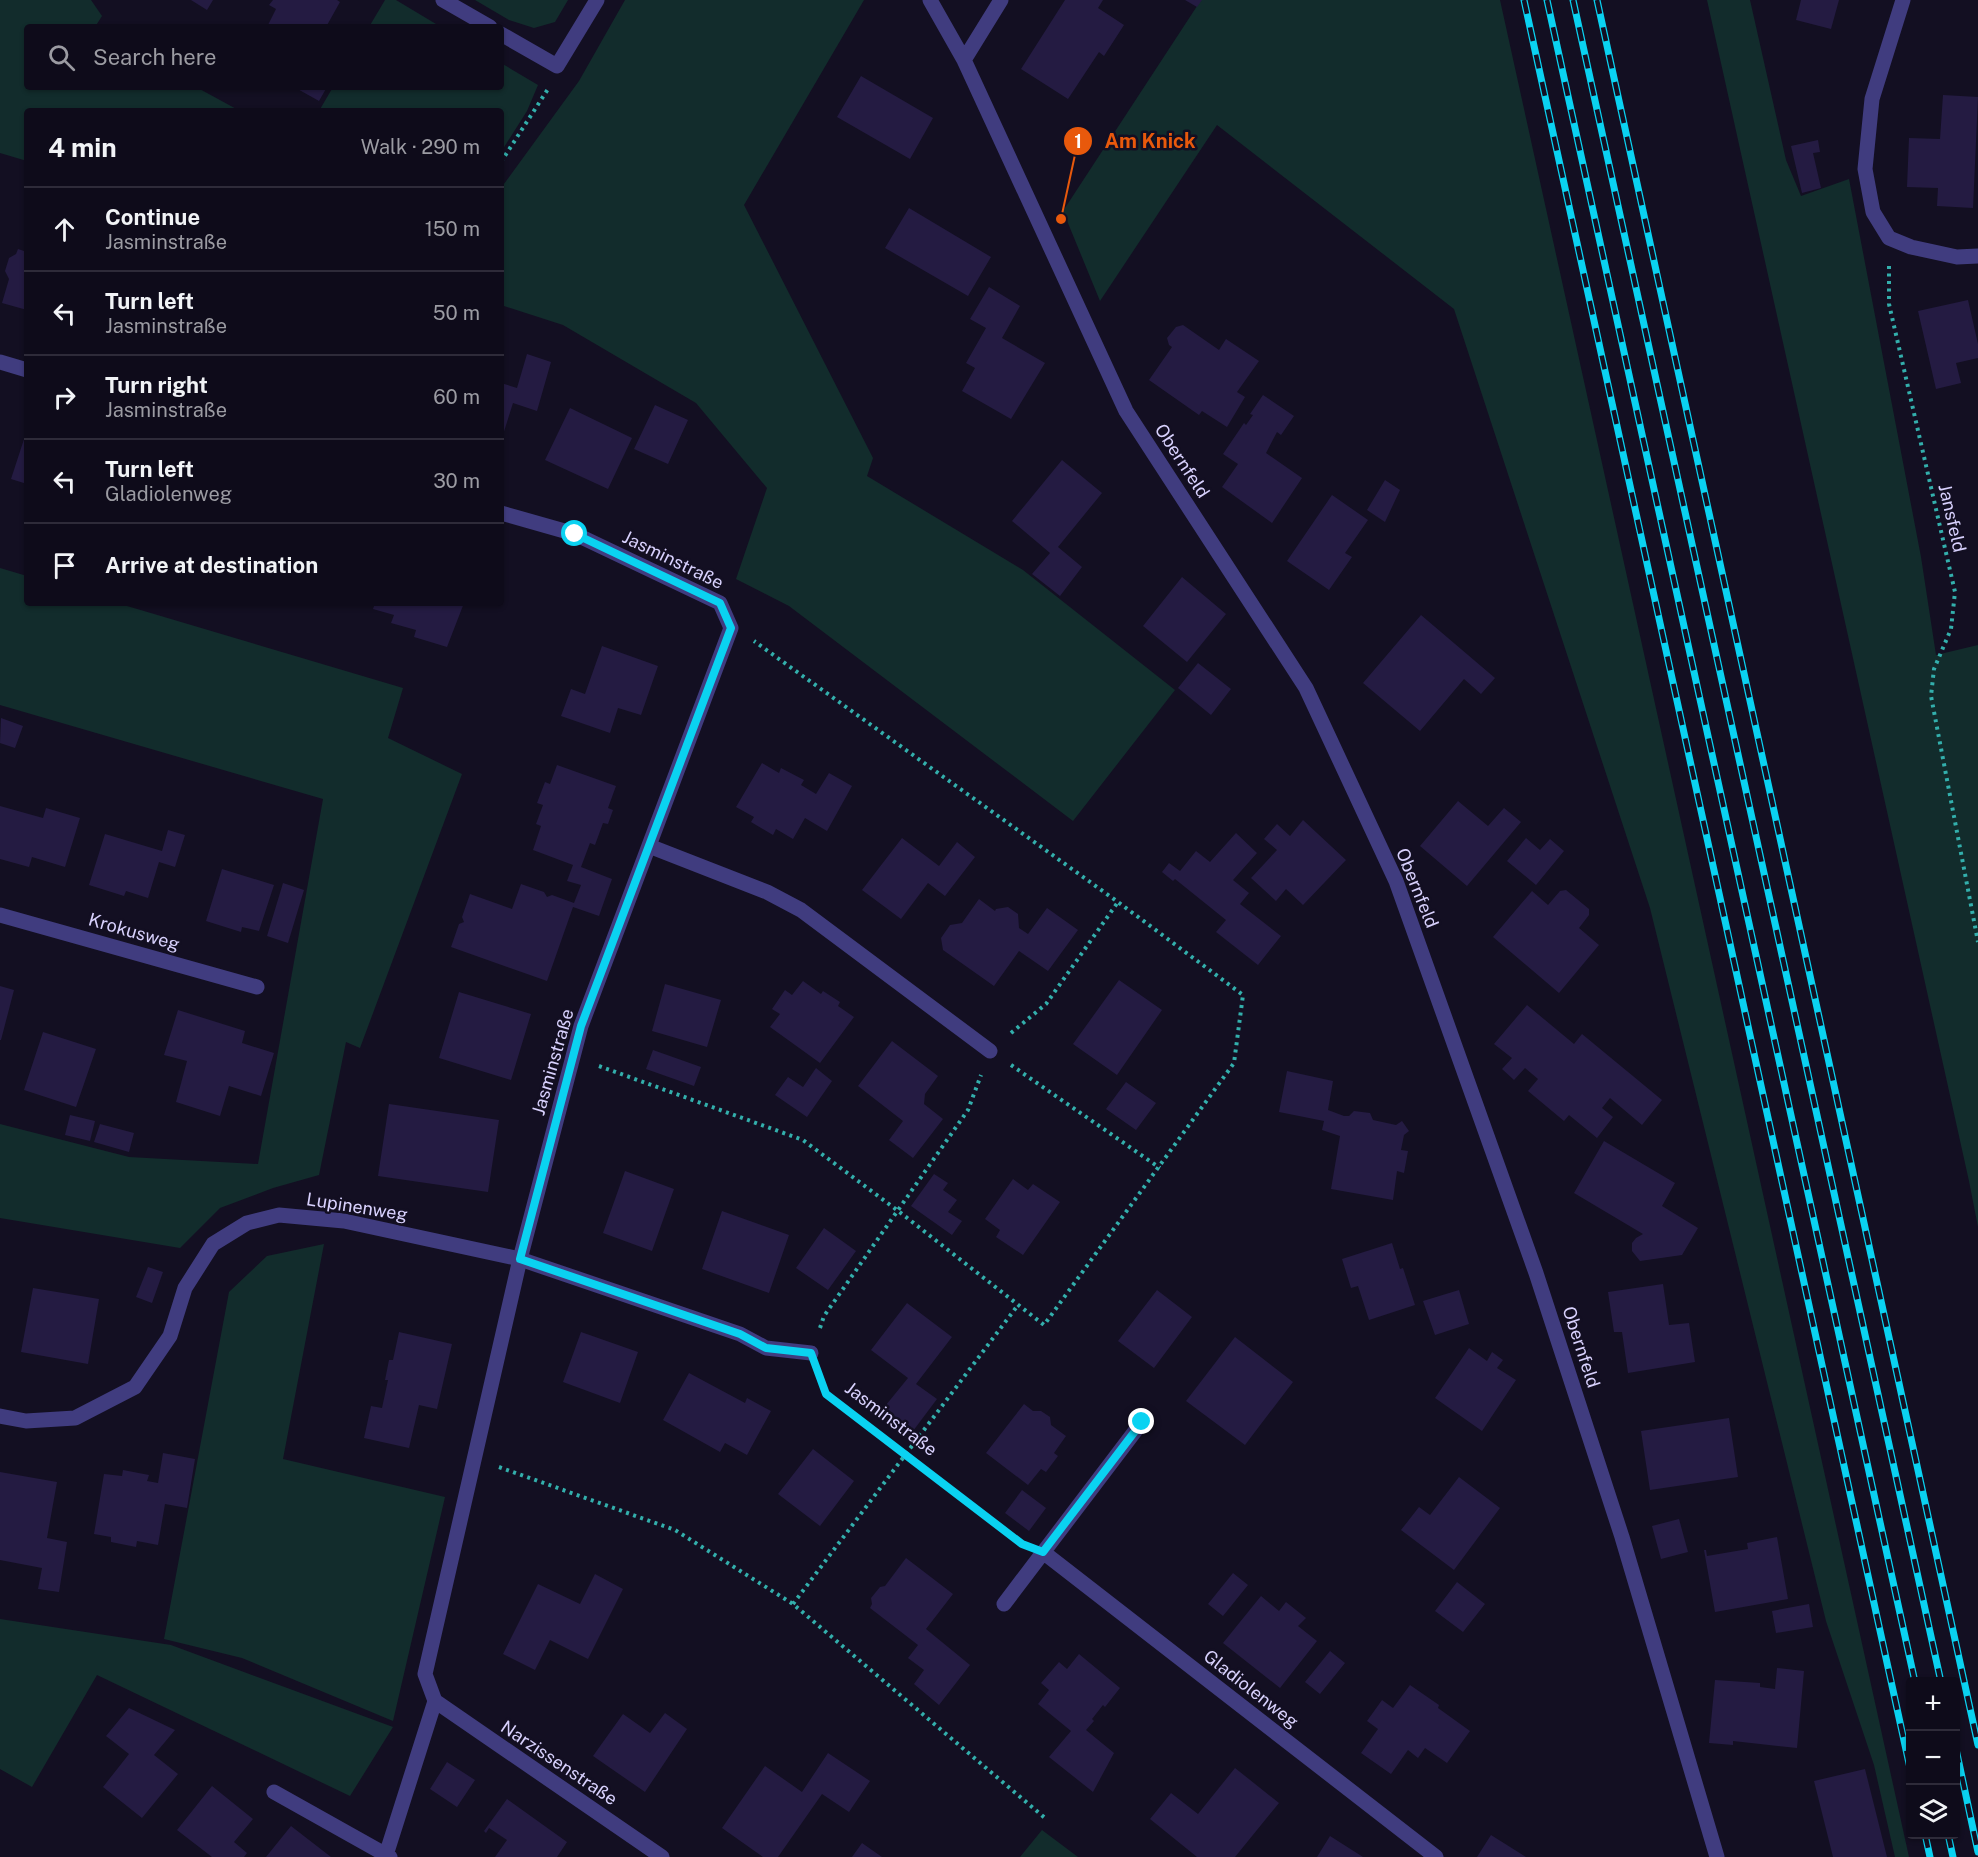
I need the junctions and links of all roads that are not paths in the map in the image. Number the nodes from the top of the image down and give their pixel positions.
1 (443, 0) edge
2 (597, 0) edge
3 (930, 0) edge
4 (1002, 0) edge
5 (1903, 0) edge
6 (485, 24) edge
7 (504, 36) edge
8 (964, 60) junction
9 (1978, 256) edge
10 (0, 362) edge
11 (24, 369) edge
12 (504, 514) edge
13 (649, 846) junction
14 (0, 915) edge
15 (257, 987) dead end
16 (990, 1051) road end
17 (520, 1259) junction
18 (811, 1353) road end
19 (0, 1416) edge
20 (1142, 1422) dead end
21 (1043, 1552) junction
22 (1004, 1604) dead end
23 (435, 1701) junction
24 (274, 1792) dead end
25 (388, 1856) edge
26 (662, 1857) edge
27 (1436, 1857) edge
28 (1717, 1857) edge

1 - 6 street
2 - 7 street
3 - 8 street, Obernfeld
4 - 8 street
5 - 9 street
8 - 28 street, Obernfeld
10 - 11 street
12 - 13 street, Jasminstraße
13 - 16 street
13 - 17 street, Jasminstraße
14 - 15 street, Krokusweg
17 - 18 street
17 - 19 street, Lupinenweg
17 - 23 street, Jasminstraße
20 - 21 street
21 - 22 street
21 - 27 street, Gladiolenweg
23 - 25 street
23 - 26 street, Narzissenstraße
24 - 25 street

